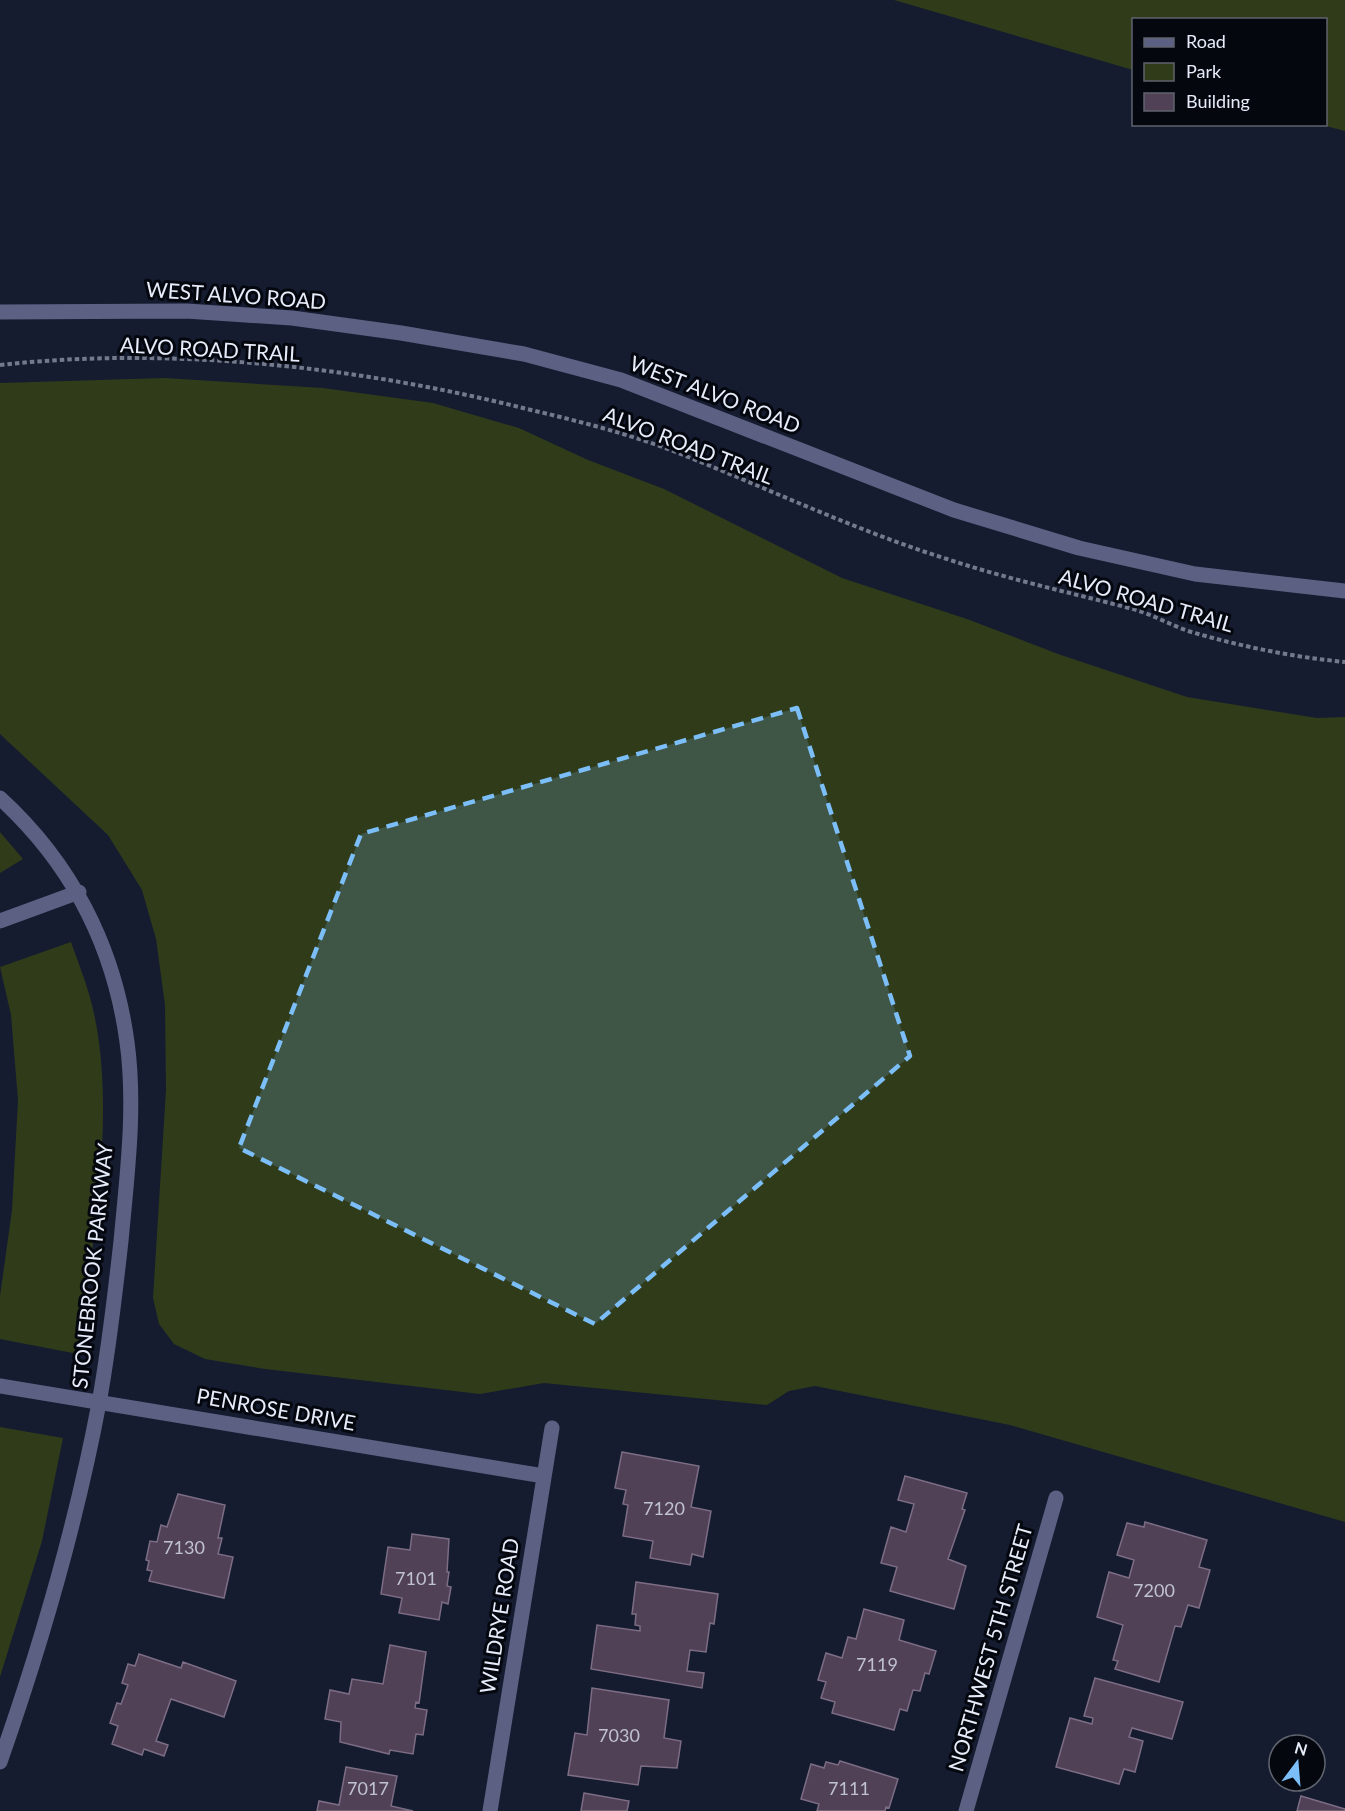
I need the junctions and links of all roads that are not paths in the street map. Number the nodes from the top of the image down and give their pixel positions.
1 (0, 312) edge
2 (57, 313) junction
3 (0, 322) edge
4 (1345, 591) edge
5 (0, 798) edge
6 (79, 892) junction
7 (0, 921) edge
8 (0, 1386) edge
9 (100, 1401) junction
10 (552, 1428) dead end
11 (544, 1476) junction
12 (1056, 1498) dead end
13 (0, 1762) edge
14 (490, 1811) edge
15 (966, 1811) edge

1 - 2 street, WEST ALVO ROAD
2 - 3 street, WEST ALVO ROAD
2 - 4 street, WEST ALVO ROAD
5 - 6 street, STONEBROOK PARKWAY
6 - 7 street
6 - 9 street, STONEBROOK PARKWAY
8 - 9 street, PENROSE DRIVE
9 - 11 street, PENROSE DRIVE
9 - 13 street, STONEBROOK PARKWAY
10 - 11 street, WILDRYE ROAD
11 - 14 street, WILDRYE ROAD
12 - 15 street, NORTHWEST 5TH STREET

